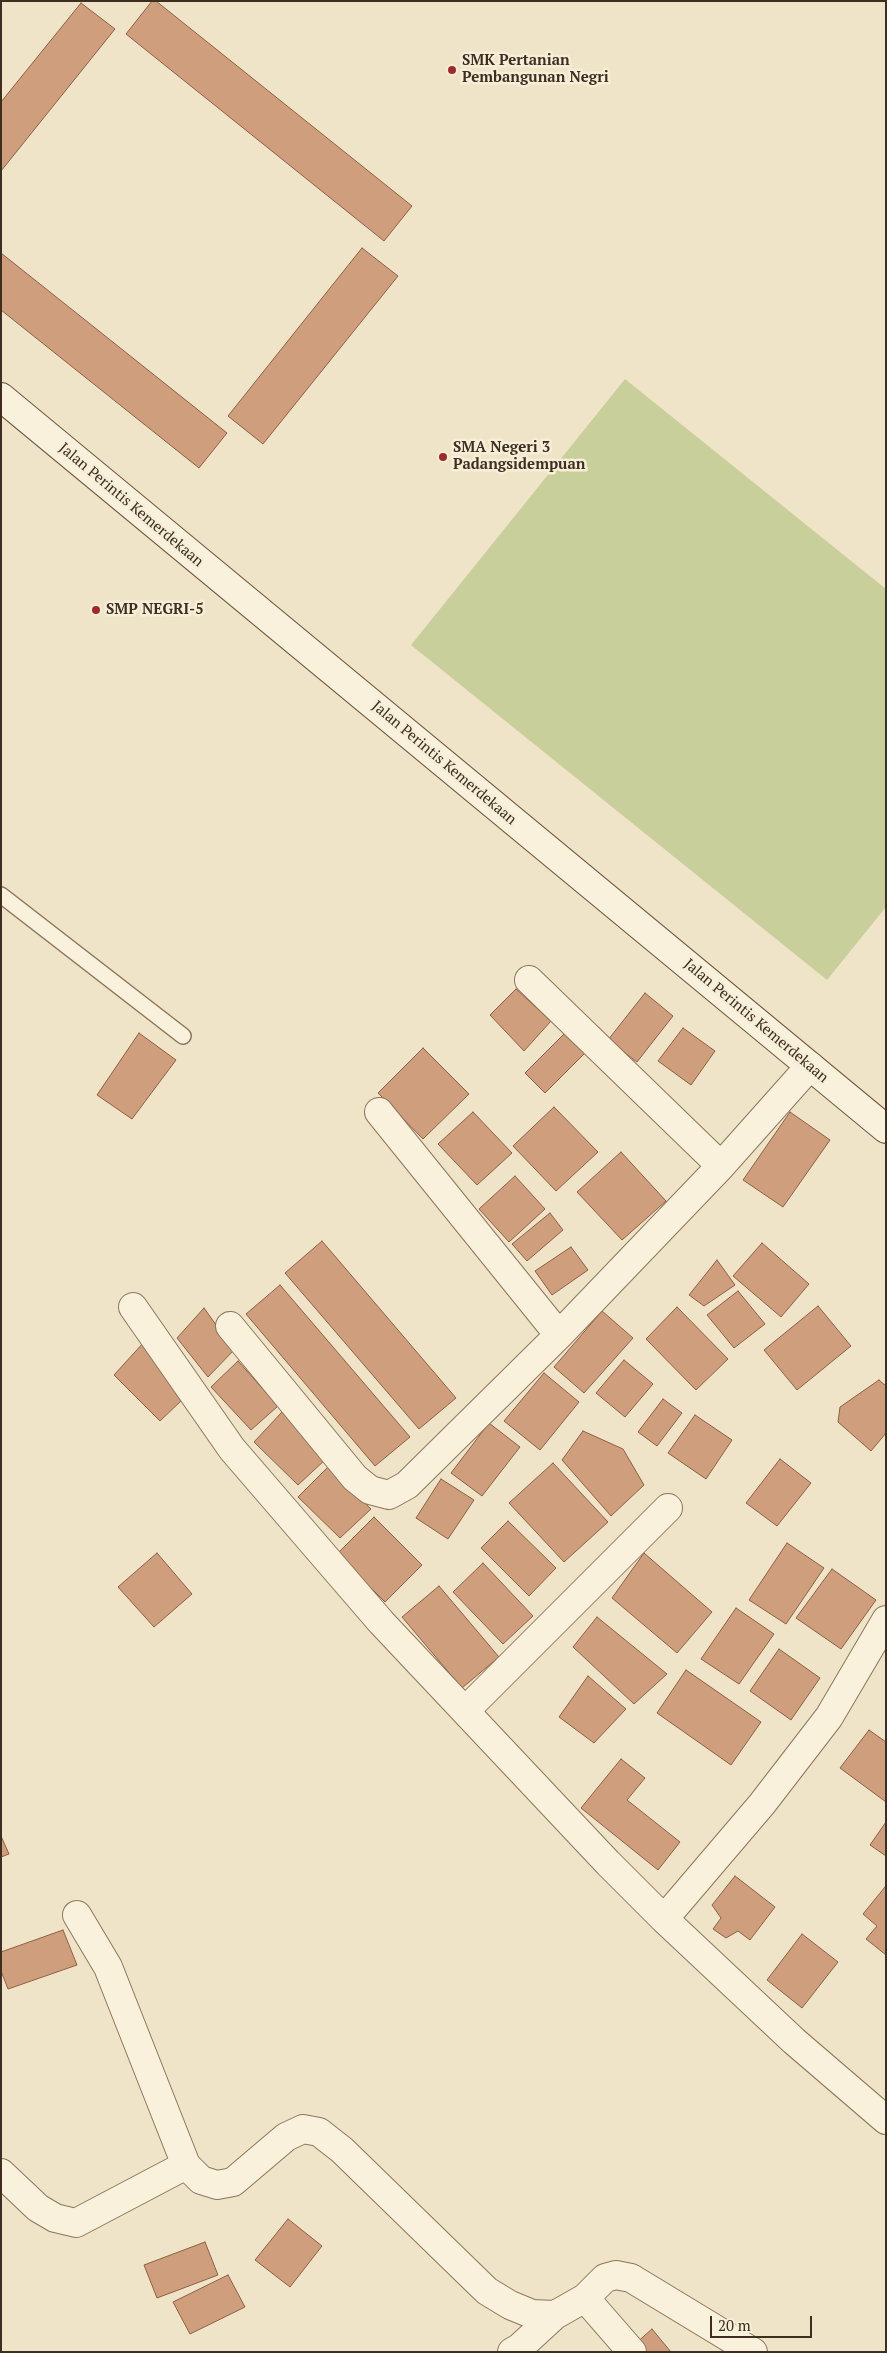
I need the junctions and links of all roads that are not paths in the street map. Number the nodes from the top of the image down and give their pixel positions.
1 (1, 397) edge
2 (1, 895) edge
3 (529, 980) dead end
4 (183, 1036) dead end
5 (810, 1066) junction
6 (379, 1112) dead end
7 (886, 1129) edge
8 (721, 1166) junction
9 (133, 1307) dead end
10 (230, 1326) dead end
11 (559, 1335) junction
12 (668, 1508) dead end
13 (886, 1620) edge
14 (465, 1711) junction
15 (77, 1915) dead end
16 (664, 1919) junction
17 (886, 2120) edge
18 (186, 2165) junction
19 (1, 2173) edge
20 (585, 2298) junction
21 (556, 2315) junction
22 (512, 2352) edge
23 (632, 2352) edge
24 (754, 2352) edge

1 - 5 street, Jalan Perintis Kemerdekaan
2 - 4 lane
3 - 8 street
5 - 7 street, Jalan Perintis Kemerdekaan
5 - 8 street
6 - 11 street
8 - 11 street
9 - 14 street
10 - 11 street
12 - 14 street
13 - 16 street
14 - 16 street
15 - 18 street
16 - 17 street
18 - 19 street
18 - 21 street
20 - 21 street
20 - 23 street
20 - 24 street
21 - 22 street

